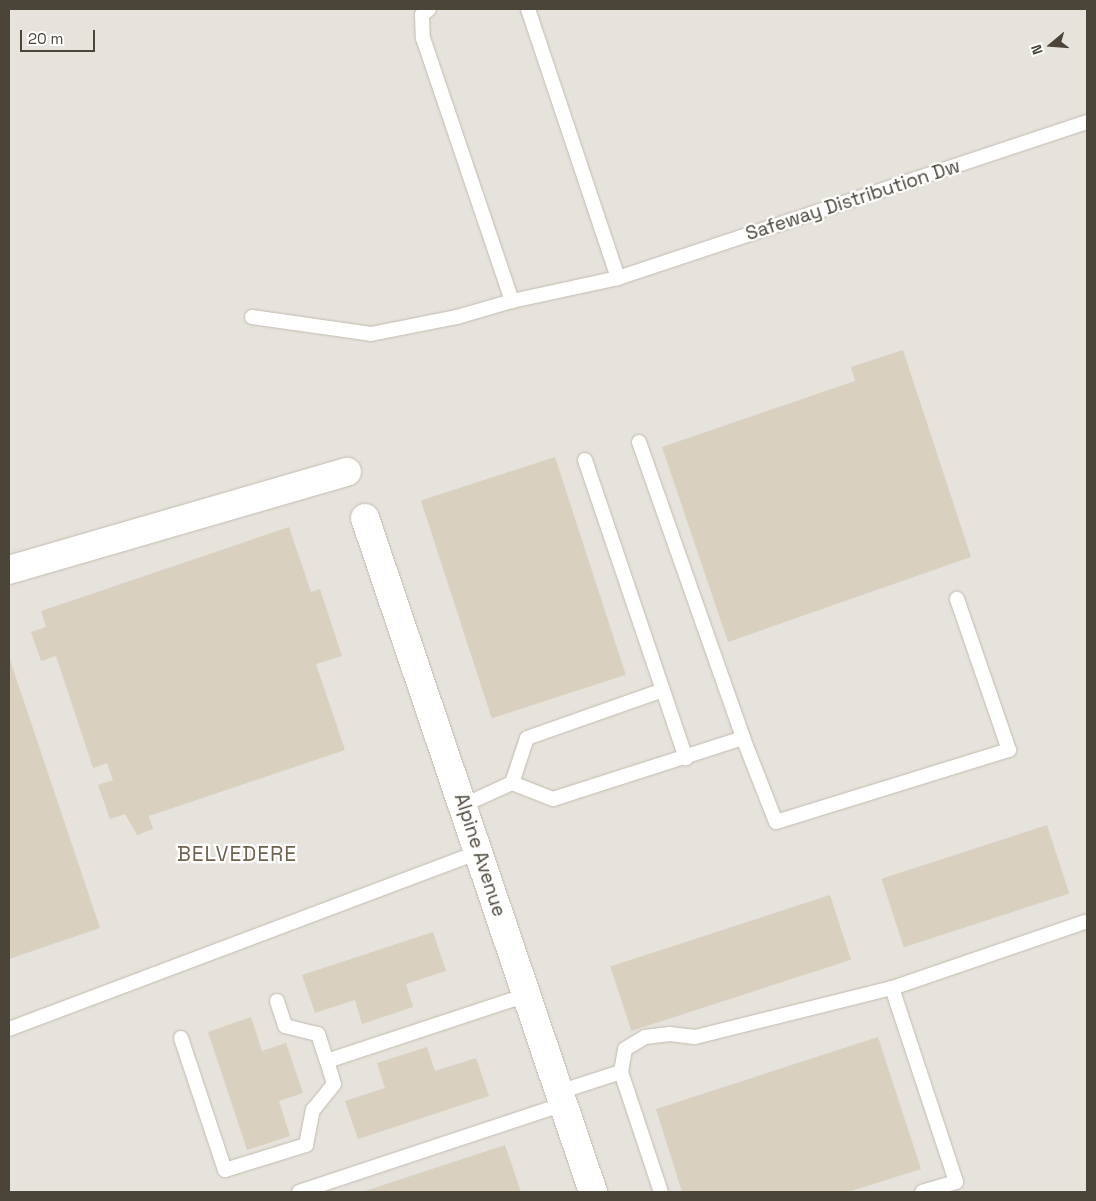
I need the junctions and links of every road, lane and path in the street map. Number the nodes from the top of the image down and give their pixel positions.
1 (429, 9) edge
2 (528, 9) edge
3 (1087, 122) edge
4 (618, 278) junction
5 (512, 301) junction
6 (252, 317) dead end
7 (640, 442) dead end
8 (585, 460) dead end
9 (347, 472) dead end
10 (365, 518) dead end
11 (9, 570) edge
12 (957, 599) dead end
13 (663, 690) junction
14 (743, 738) junction
15 (686, 758) junction
16 (512, 783) junction
17 (464, 805) junction
18 (479, 852) junction
19 (1085, 922) dead end
20 (892, 988) junction
21 (526, 994) junction
22 (277, 1001) dead end
23 (9, 1029) edge
24 (181, 1038) dead end
25 (327, 1061) junction
26 (622, 1072) junction
27 (561, 1098) junction
28 (299, 1192) edge
29 (593, 1192) edge
30 (661, 1192) edge
31 (922, 1192) edge

1 - 5 lane
2 - 4 lane
3 - 4 lane, Safeway Distribution Dw
4 - 5 lane, Safeway Distribution Dw
5 - 6 lane, Safeway Distribution Dw
7 - 14 lane
8 - 13 lane
9 - 11 street
10 - 17 street, Alpine Avenue
12 - 14 lane
13 - 15 lane
13 - 16 lane
14 - 15 lane
15 - 16 lane
16 - 17 lane
17 - 18 street, Alpine Avenue
18 - 21 street, Alpine Avenue
18 - 23 lane
19 - 20 lane
20 - 26 lane
20 - 31 lane
21 - 25 lane
21 - 27 street, Alpine Avenue
22 - 25 lane
24 - 25 lane
26 - 27 lane
26 - 30 lane
27 - 28 lane
27 - 29 street, Alpine Avenue

